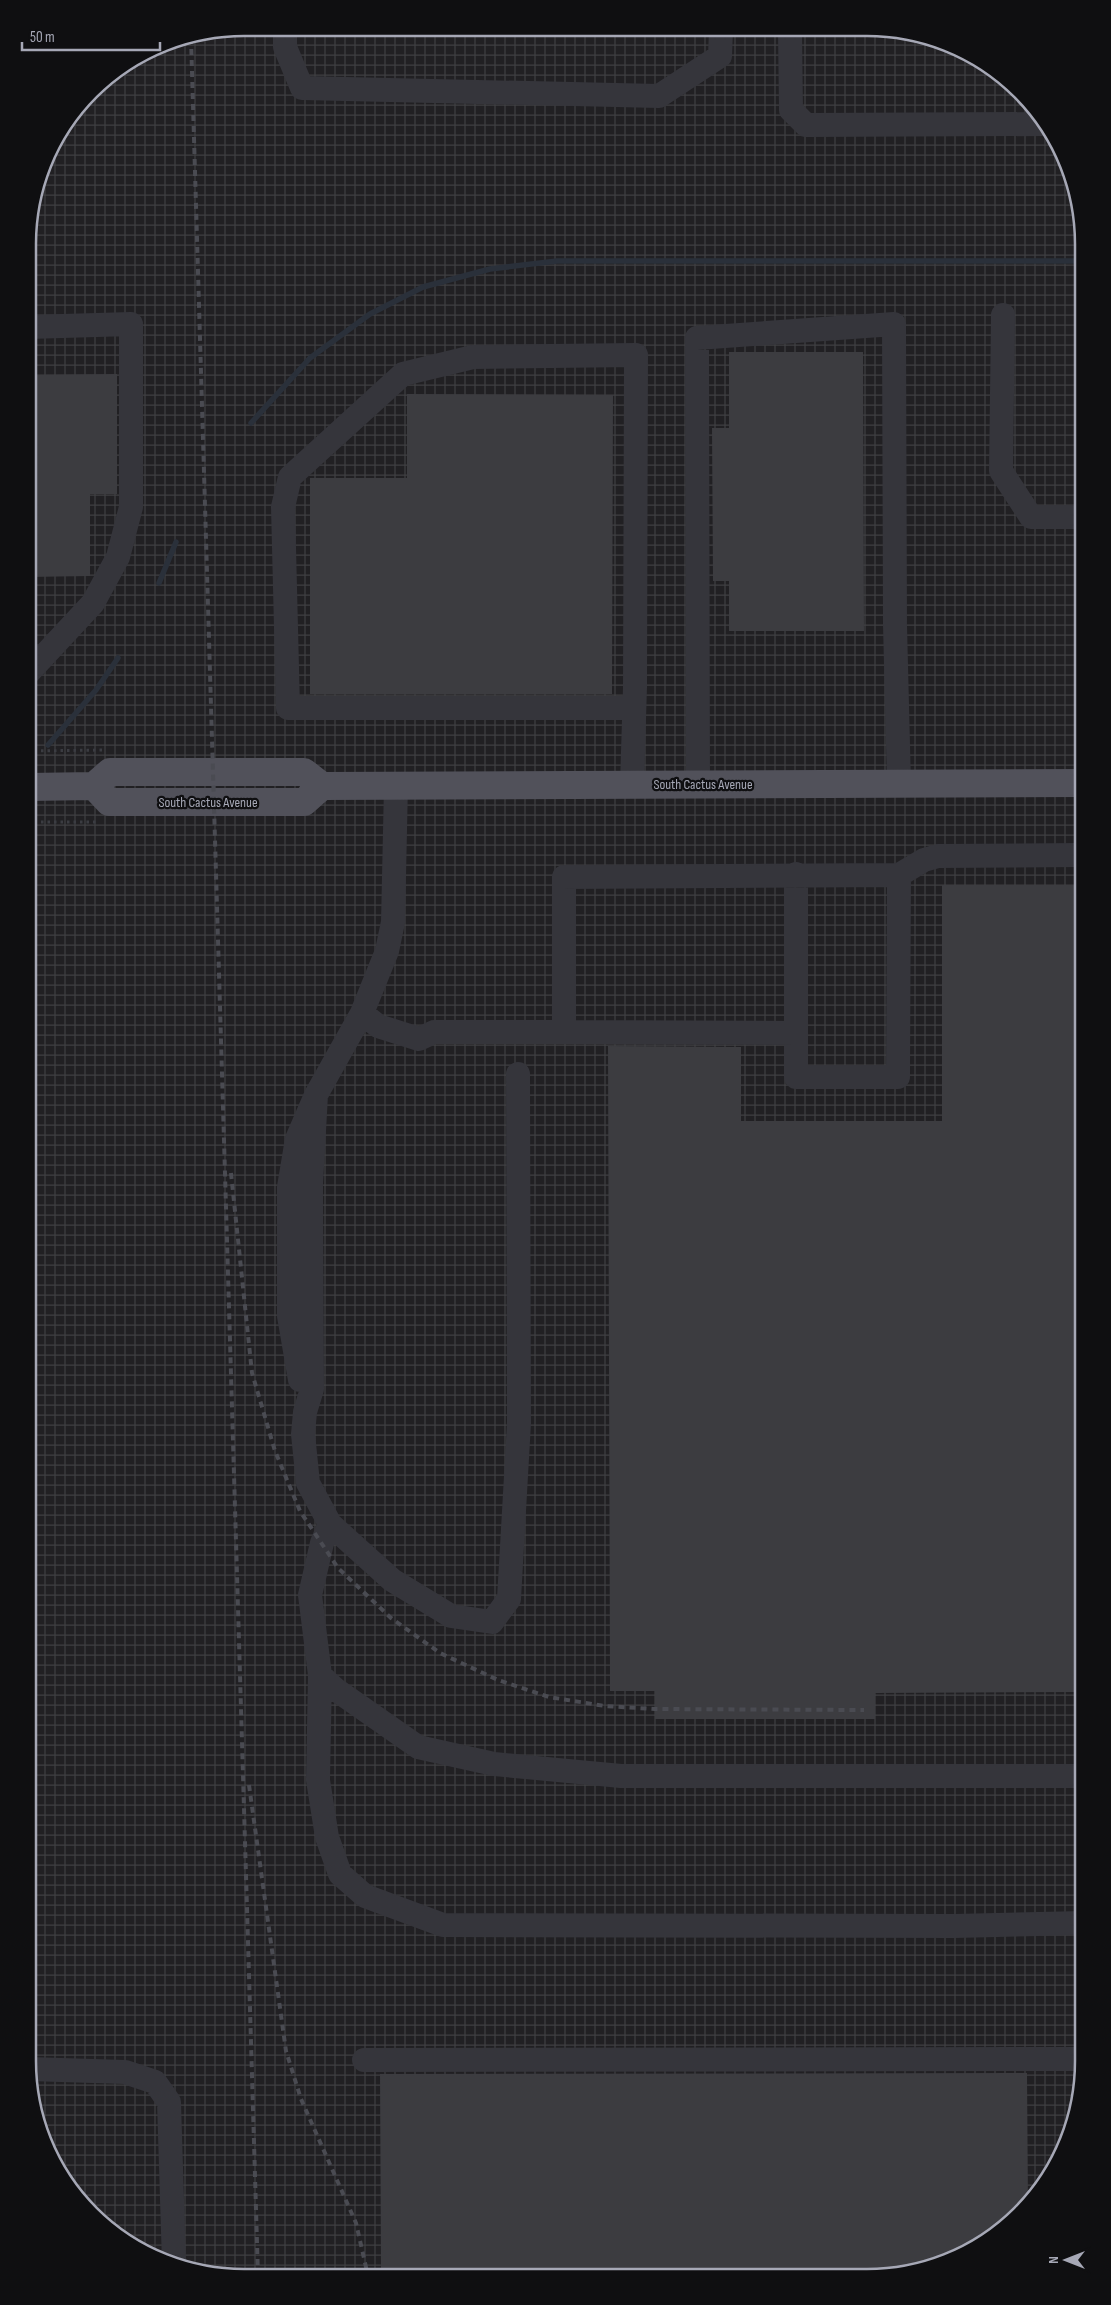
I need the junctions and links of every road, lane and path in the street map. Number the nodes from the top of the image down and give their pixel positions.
1 (285, 36) edge
2 (721, 36) edge
3 (790, 36) edge
4 (1036, 124) edge
5 (1003, 315) dead end
6 (36, 326) edge
7 (1075, 517) edge
8 (36, 664) edge
9 (634, 708) junction
10 (1075, 783) edge
11 (396, 784) junction
12 (632, 784) junction
13 (698, 784) junction
14 (899, 784) junction
15 (36, 787) edge
16 (1075, 855) edge
17 (796, 874) junction
18 (898, 875) junction
19 (362, 1014) junction
20 (564, 1032) junction
21 (796, 1034) junction
22 (518, 1074) dead end
23 (330, 1524) junction
24 (320, 1675) junction
25 (1075, 1776) edge
26 (1075, 1923) edge
27 (1075, 2058) edge
28 (364, 2060) dead end
29 (37, 2070) edge
30 (174, 2257) edge

1 - 2 street
3 - 4 street
5 - 7 street
6 - 8 street
9 - 9 street
9 - 12 street
10 - 14 main road, South Cactus Avenue
11 - 12 main road, South Cactus Avenue
11 - 15 main road, South Cactus Avenue
11 - 19 street
12 - 13 main road, South Cactus Avenue
13 - 14 main road, South Cactus Avenue
13 - 14 street
16 - 18 street
17 - 18 street
17 - 20 street
17 - 21 street
18 - 21 street
19 - 20 street
19 - 23 street
20 - 21 street
22 - 23 street
23 - 24 street
24 - 25 street
24 - 26 street
27 - 28 street
29 - 30 street

